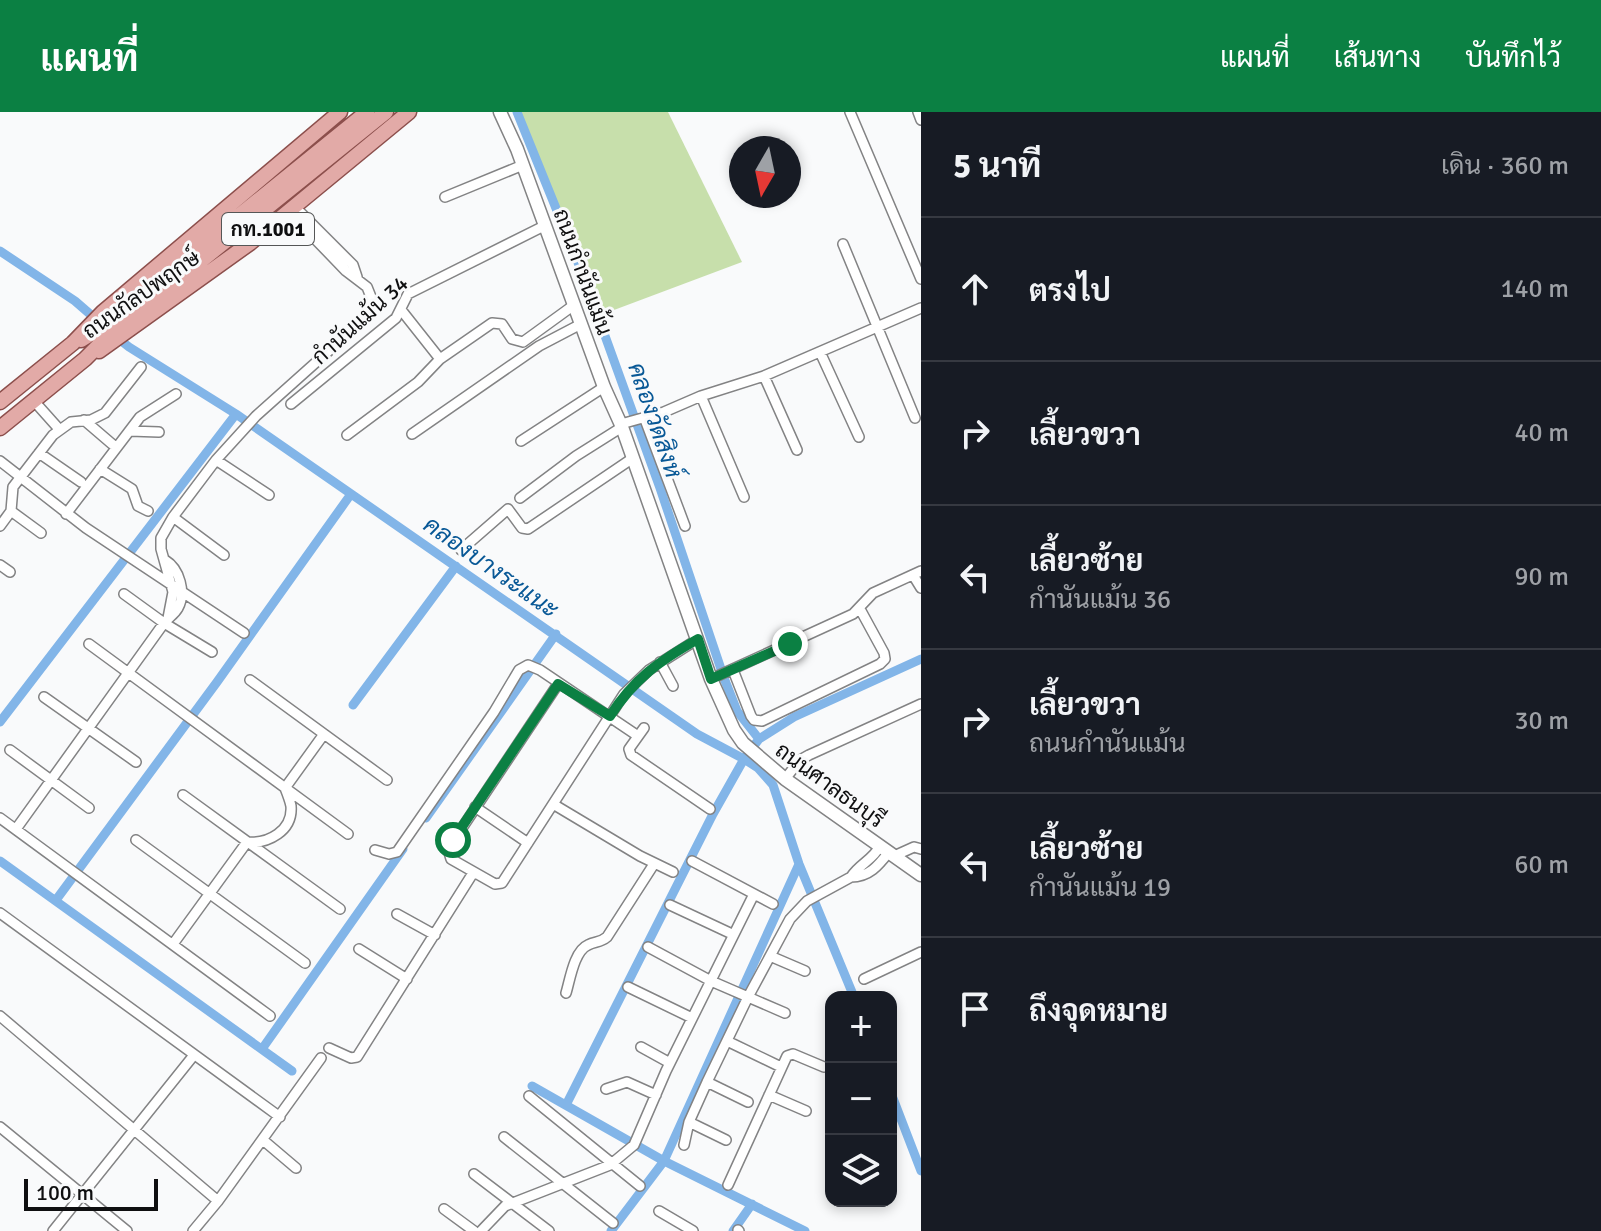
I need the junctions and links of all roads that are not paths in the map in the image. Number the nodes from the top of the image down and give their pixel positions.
1 (340, 112) edge
2 (367, 112) edge
3 (500, 112) edge
4 (850, 112) edge
5 (918, 112) edge
6 (399, 114) edge
7 (921, 120) edge
8 (523, 165) junction
9 (275, 193) junction
10 (445, 197) dead end
11 (292, 210) junction
12 (544, 226) junction
13 (843, 244) dead end
14 (921, 279) edge
15 (574, 305) junction
16 (921, 308) edge
17 (402, 311) junction
18 (581, 324) junction
19 (110, 327) junction
20 (877, 327) junction
21 (820, 352) junction
22 (440, 359) junction
23 (141, 367) dead end
24 (764, 376) junction
25 (604, 387) junction
26 (176, 394) dead end
27 (701, 396) junction
28 (34, 401) junction
29 (0, 402) edge
30 (291, 404) dead end
31 (915, 418) dead end
32 (84, 420) junction
33 (631, 422) junction
34 (0, 428) edge
35 (59, 429) junction
36 (130, 431) junction
37 (159, 432) dead end
38 (412, 434) dead end
39 (347, 435) dead end
40 (859, 437) dead end
41 (521, 441) dead end
42 (112, 444) dead end
43 (797, 450) dead end
44 (39, 453) junction
45 (633, 458) junction
46 (216, 460) junction
47 (0, 461) edge
48 (100, 469) junction
49 (19, 477) junction
50 (81, 482) dead end
51 (269, 495) dead end
52 (744, 497) dead end
53 (520, 498) dead end
54 (11, 511) junction
55 (148, 511) dead end
56 (66, 514) junction
57 (173, 517) junction
58 (0, 526) edge
59 (685, 526) dead end
60 (41, 533) dead end
61 (461, 550) dead end
62 (224, 555) dead end
63 (165, 560) junction
64 (0, 565) edge
65 (10, 572) dead end
66 (917, 573) edge
67 (172, 584) junction
68 (921, 588) edge
69 (181, 591) junction
70 (124, 594) dead end
71 (861, 606) junction
72 (166, 620) junction
73 (878, 628) dead end
74 (244, 633) dead end
75 (698, 639) junction
76 (89, 644) dead end
77 (212, 652) dead end
78 (660, 662) junction
79 (723, 674) junction
80 (127, 675) junction
81 (250, 680) dead end
82 (558, 684) junction
83 (673, 686) dead end
84 (44, 697) dead end
85 (921, 704) edge
86 (610, 716) junction
87 (87, 727) junction
88 (324, 734) junction
89 (10, 750) dead end
90 (755, 754) joint
91 (136, 762) dead end
92 (785, 779) junction
93 (51, 780) junction
94 (387, 780) dead end
95 (285, 788) junction
96 (183, 795) dead end
97 (553, 804) junction
98 (475, 807) junction
99 (89, 808) dead end
100 (710, 809) dead end
101 (0, 818) edge
102 (16, 829) junction
103 (348, 834) dead end
104 (136, 840) dead end
105 (247, 842) junction
106 (528, 843) junction
107 (921, 849) edge
108 (375, 850) dead end
109 (887, 851) junction
110 (692, 861) dead end
111 (654, 864) junction
112 (673, 872) dead end
113 (473, 873) junction
114 (921, 875) edge
115 (209, 893) junction
116 (754, 894) junction
117 (773, 904) dead end
118 (670, 905) dead end
119 (340, 909) dead end
120 (0, 913) edge
121 (397, 914) dead end
122 (732, 934) junction
123 (435, 935) junction
124 (173, 944) junction
125 (648, 947) dead end
126 (359, 949) dead end
127 (921, 952) edge
128 (770, 956) junction
129 (305, 963) dead end
130 (805, 971) dead end
131 (407, 979) junction
132 (864, 979) dead end
133 (711, 981) junction
134 (628, 987) dead end
135 (566, 993) dead end
136 (740, 994) junction
137 (785, 1013) dead end
138 (0, 1016) edge
139 (270, 1016) dead end
140 (692, 1018) junction
141 (727, 1041) junction
142 (641, 1047) dead end
143 (329, 1048) dead end
144 (194, 1055) junction
145 (321, 1058) dead end
146 (670, 1063) junction
147 (781, 1067) junction
148 (824, 1067) dead end
149 (707, 1082) junction
150 (606, 1089) dead end
151 (656, 1095) junction
152 (769, 1095) junction
153 (529, 1096) dead end
154 (748, 1102) dead end
155 (806, 1111) dead end
156 (280, 1117) junction
157 (689, 1122) junction
158 (0, 1127) edge
159 (132, 1130) junction
160 (504, 1137) dead end
161 (263, 1140) junction
162 (726, 1140) dead end
163 (684, 1145) dead end
164 (610, 1165) junction
165 (296, 1168) dead end
166 (474, 1174) dead end
167 (562, 1184) junction
168 (728, 1185) dead end
169 (640, 1186) dead end
170 (81, 1194) junction
171 (218, 1201) junction
172 (511, 1202) junction
173 (444, 1209) dead end
174 (659, 1211) dead end
175 (613, 1223) dead end
176 (199, 1229) edge
177 (53, 1231) edge
178 (127, 1231) edge
179 (474, 1231) edge
180 (481, 1231) edge
181 (549, 1231) edge
182 (693, 1231) edge

1 - 19 main road, ถนนกัลปพฤกษ์ / กท.1001
2 - 9 main road, ถนนกัลปพฤกษ์ / กท.1001
3 - 8 street, ถนนกำนันแม้น
4 - 14 street
5 - 7 street
6 - 9 main road, ถนนกัลปพฤกษ์ / กท.1001
6 - 11 main road, ถนนกัลปพฤกษ์ / กท.1001
8 - 10 street
8 - 12 street, ถนนกำนันแม้น
9 - 19 main road, ถนนกัลปพฤกษ์ / กท.1001
11 - 19 main road, ถนนกัลปพฤกษ์ / กท.1001
11 - 46 street
12 - 15 street, ถนนกำนันแม้น
12 - 17 street, กำนันแม้น 34
13 - 20 street
15 - 18 street, ถนนกำนันแม้น
15 - 22 street
16 - 20 street
17 - 22 street
17 - 30 street, กำนันแม้น 34
18 - 25 street, ถนนกำนันแม้น
18 - 38 street
19 - 28 main road, ถนนกัลปพฤกษ์ / กท.1001
19 - 29 main road, ถนนกัลปพฤกษ์ / กท.1001
20 - 21 street
20 - 31 street
21 - 24 street
21 - 40 street
22 - 39 street
23 - 32 street
24 - 27 street
24 - 43 street
25 - 33 street, ถนนกำนันแม้น
25 - 41 street
26 - 36 street
27 - 33 street
27 - 52 street
28 - 34 main road, ถนนกัลปพฤกษ์ / กท.1001
28 - 35 street
32 - 35 street
32 - 42 street
33 - 45 street, ถนนกำนันแม้น
33 - 53 street
33 - 59 street
35 - 44 street
36 - 37 street
36 - 48 street
44 - 49 street
44 - 50 street
45 - 61 street
45 - 75 street, ถนนกำนันแม้น
46 - 51 street
46 - 57 street
47 - 49 street
48 - 55 street
48 - 56 street
49 - 54 street
49 - 56 street
54 - 58 street
54 - 60 street
56 - 67 street
57 - 62 street
57 - 63 street
63 - 67 street
63 - 69 street
64 - 65 street
66 - 68 street
66 - 71 street
67 - 69 street
67 - 72 street
69 - 72 street
69 - 74 street
70 - 72 street
71 - 73 street
71 - 79 street
71 - 79 street
72 - 77 street
72 - 80 street
75 - 78 street
75 - 79 street, ถนนกำนันแม้น
76 - 80 street
78 - 83 street
78 - 86 street
79 - 90 street, ถนนกำนันแม้น
80 - 87 street
80 - 95 street
81 - 88 street
82 - 86 street
82 - 98 street
82 - 108 street
84 - 87 street
85 - 92 street
86 - 97 street
86 - 100 street
87 - 91 street
87 - 93 street
88 - 94 street
88 - 95 street
89 - 93 street
90 - 92 street, ถนนศาลธนบุรี
92 - 109 street, ถนนศาลธนบุรี
93 - 99 street
93 - 102 street
95 - 103 street
95 - 105 street
96 - 105 street
97 - 106 street
97 - 111 street
98 - 106 street
98 - 113 street
101 - 102 street
102 - 124 street
104 - 115 street
105 - 115 street
105 - 119 street
106 - 113 street
107 - 109 street
109 - 114 street, ถนนศาลธนบุรี
109 - 128 street
110 - 116 street
111 - 112 street
111 - 135 street
113 - 123 street
115 - 124 street
115 - 129 street
116 - 117 street
116 - 122 street
118 - 122 street
120 - 144 street
121 - 123 street
122 - 133 street
123 - 131 street
124 - 139 street
125 - 133 street
126 - 131 street
127 - 132 street
128 - 130 street
128 - 136 street
131 - 143 street
133 - 136 street
133 - 140 street
134 - 140 street
136 - 137 street
136 - 141 street
138 - 159 street
140 - 146 street
141 - 147 street
141 - 149 street
142 - 146 street
144 - 156 street
144 - 159 street
145 - 156 street
146 - 151 street
147 - 148 street
147 - 152 street
149 - 154 street
149 - 157 street
150 - 151 street
151 - 164 street
152 - 155 street
152 - 168 street
153 - 164 street
156 - 161 street
157 - 162 street
157 - 163 street
158 - 170 street
159 - 170 street
159 - 171 street
160 - 167 street
161 - 165 street
161 - 171 street
164 - 167 street
164 - 169 street
166 - 172 street
167 - 172 street
167 - 175 street
170 - 177 street
170 - 178 street
171 - 176 street
172 - 180 street
172 - 181 street
173 - 179 street
174 - 182 street

